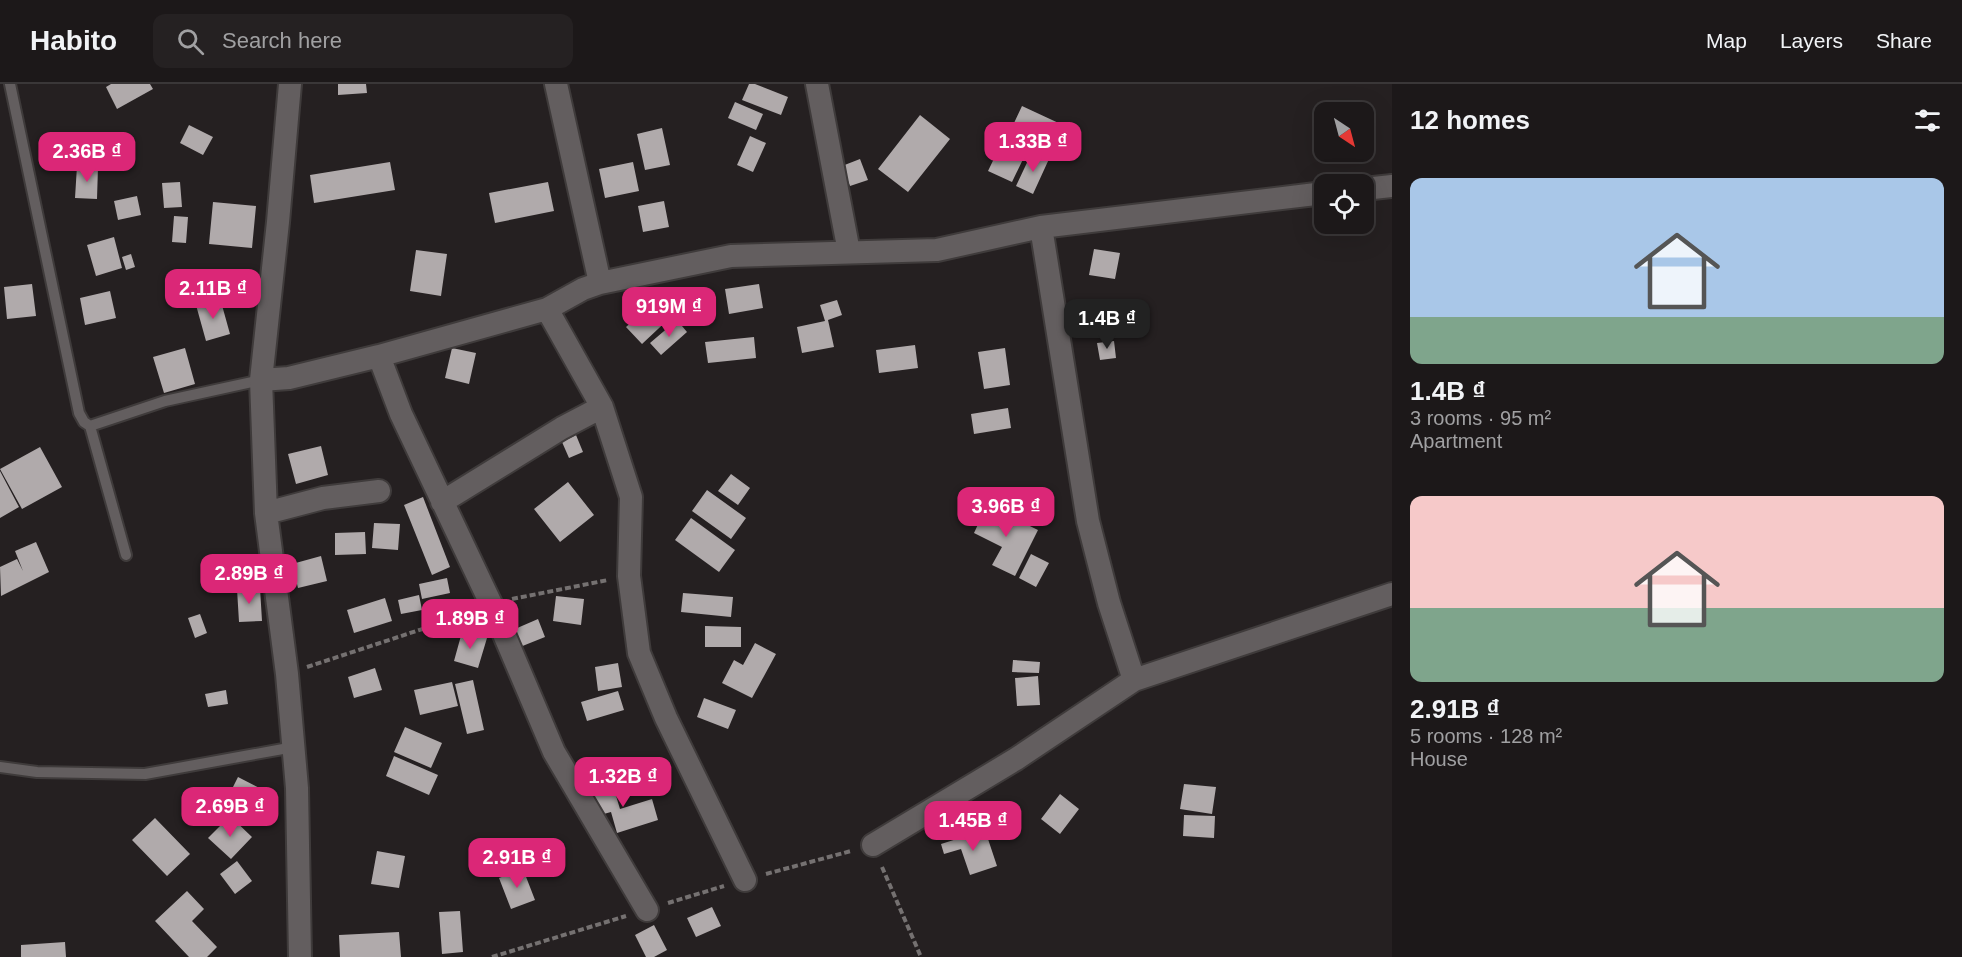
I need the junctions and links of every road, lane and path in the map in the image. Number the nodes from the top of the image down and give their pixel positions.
1 (10, 84) edge
2 (290, 84) edge
3 (556, 84) edge
4 (821, 85) edge
5 (1392, 186) edge
6 (1374, 188) edge
7 (1314, 194) edge
8 (1041, 227) junction
9 (849, 252) junction
10 (600, 283) junction
11 (547, 309) junction
12 (379, 356) junction
13 (261, 380) junction
14 (602, 407) junction
15 (90, 426) junction
16 (379, 491) dead end
17 (442, 502) junction
18 (266, 513) junction
19 (126, 555) dead end
20 (629, 576) junction
21 (1392, 594) edge
22 (492, 606) junction
23 (287, 674) junction
24 (1134, 680) junction
25 (294, 747) junction
26 (0, 767) edge
27 (873, 845) dead end
28 (745, 880) dead end
29 (647, 910) dead end
30 (300, 957) edge

1 - 15 lane
2 - 13 street
3 - 10 street
4 - 9 street
5 - 6 street
7 - 8 street
8 - 9 street
8 - 24 street
9 - 10 street
10 - 11 street
11 - 12 street
11 - 14 street
12 - 13 street
12 - 17 street
13 - 15 lane
13 - 18 street
14 - 17 street
14 - 20 street
15 - 19 lane
16 - 18 street
17 - 22 street
18 - 23 street
20 - 22 path
20 - 28 street
21 - 24 street
22 - 23 path
22 - 29 street
23 - 25 street
24 - 27 street
25 - 26 lane
25 - 30 street

